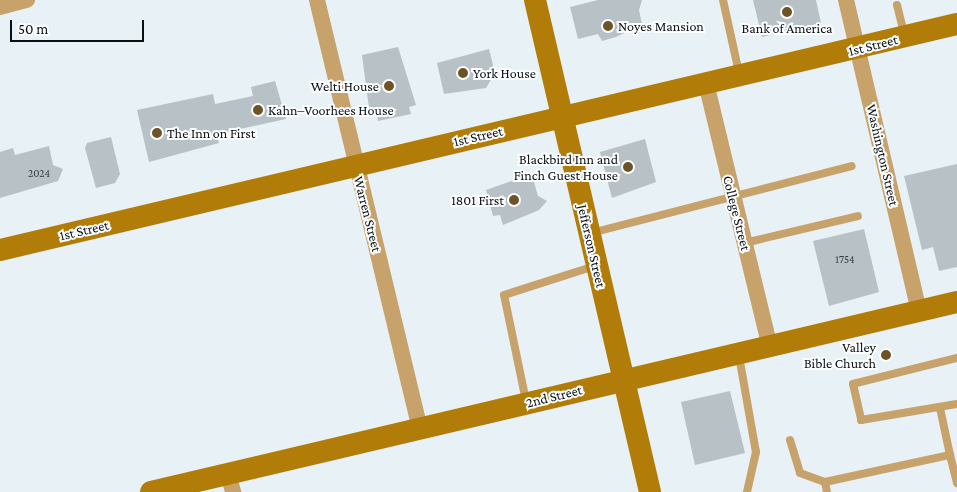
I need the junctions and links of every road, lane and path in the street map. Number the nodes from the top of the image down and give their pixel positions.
1 (27, 0) edge
2 (317, 0) edge
3 (535, 0) edge
4 (723, 0) edge
5 (846, 0) edge
6 (897, 5) dead end
7 (0, 7) edge
8 (957, 24) edge
9 (904, 38) junction
10 (858, 49) junction
11 (740, 75) junction
12 (706, 83) junction
13 (562, 116) junction
14 (356, 165) junction
15 (852, 166) dead end
16 (732, 193) junction
17 (858, 216) dead end
18 (589, 234) junction
19 (744, 244) junction
20 (0, 250) edge
21 (596, 265) junction
22 (957, 302) edge
23 (919, 311) junction
24 (768, 344) junction
25 (738, 351) junction
26 (957, 358) edge
27 (622, 380) junction
28 (526, 403) junction
29 (957, 404) edge
30 (940, 408) junction
31 (420, 428) junction
32 (790, 440) dead end
33 (950, 455) junction
34 (825, 482) junction
35 (231, 483) edge
36 (957, 483) edge
37 (151, 492) edge
38 (650, 492) edge
39 (747, 492) edge
40 (827, 492) edge

1 - 7 street
2 - 14 street, Warren Street
3 - 13 main road, Jefferson Street
4 - 11 lane
5 - 10 street, Washington Street
6 - 9 lane
8 - 9 main road, 1st Street
9 - 10 main road, 1st Street
10 - 11 main road, 1st Street
10 - 23 street, Washington Street
11 - 12 main road, 1st Street
12 - 13 main road, 1st Street
12 - 16 street, College Street
13 - 14 main road, 1st Street
13 - 18 main road, Jefferson Street
14 - 20 main road, 1st Street
14 - 31 street, Warren Street
15 - 16 lane
16 - 18 lane
16 - 19 street, College Street
17 - 19 lane
18 - 21 main road, Jefferson Street
19 - 24 street, College Street
21 - 27 main road, Jefferson Street
21 - 28 lane
22 - 23 main road, 2nd Street
23 - 24 main road, 2nd Street
24 - 25 main road, 2nd Street
25 - 27 main road, 2nd Street
25 - 39 lane
26 - 30 lane
27 - 28 main road, 2nd Street
27 - 38 main road, Jefferson Street
28 - 31 main road, 2nd Street
29 - 30 lane
30 - 33 lane
31 - 35 main road, 2nd Street
32 - 34 lane
33 - 34 lane
33 - 36 lane
34 - 40 lane
35 - 37 main road, 2nd Street

